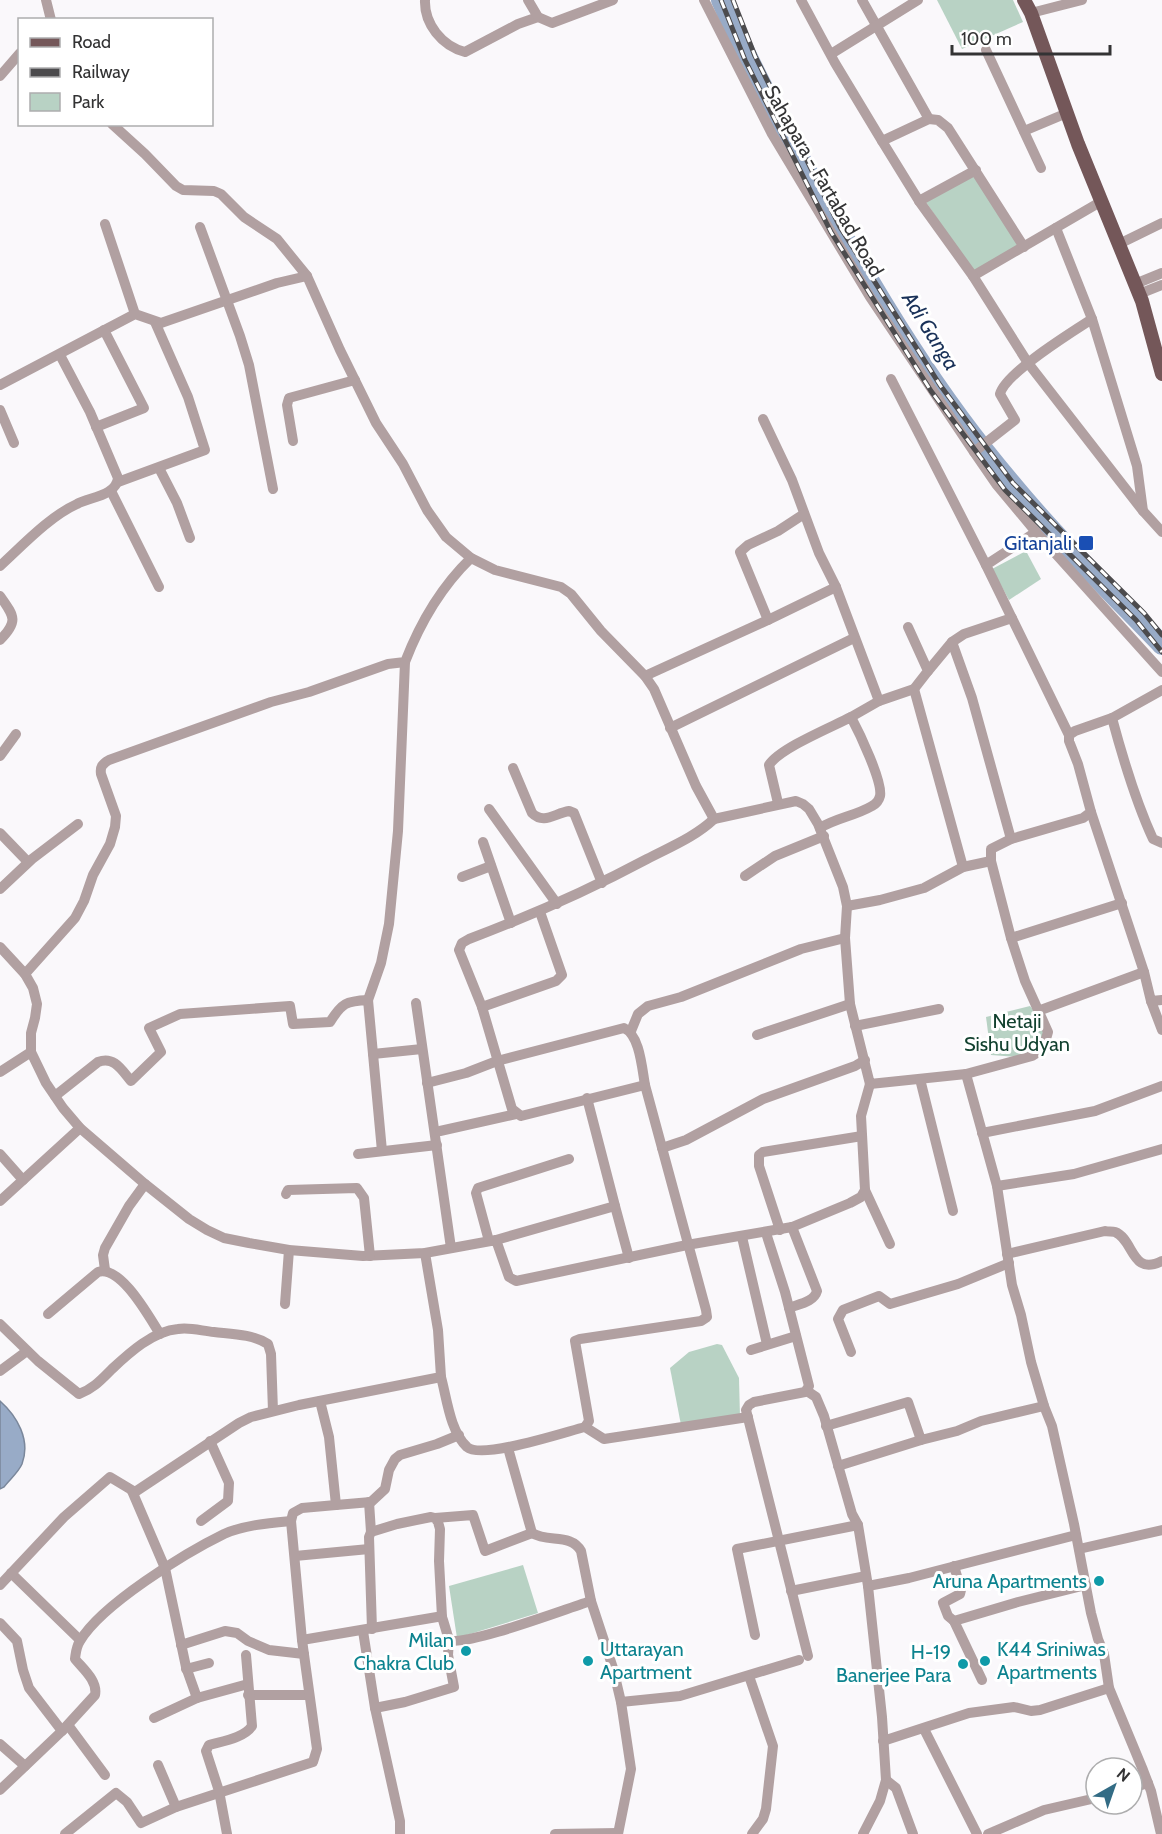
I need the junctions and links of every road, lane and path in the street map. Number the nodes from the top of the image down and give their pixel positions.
1 (46, 0) edge
2 (425, 0) edge
3 (528, 0) edge
4 (613, 0) edge
5 (704, 0) edge
6 (801, 0) edge
7 (862, 0) edge
8 (918, 0) edge
9 (1024, 0) edge
10 (1082, 0) edge
11 (1032, 13) junction
12 (538, 17) junction
13 (50, 18) edge
14 (876, 26) junction
15 (986, 50) dead end
16 (831, 54) junction
17 (18, 55) edge
18 (1, 70) edge
19 (1067, 113) junction
20 (929, 119) junction
21 (114, 126) edge
22 (1024, 131) junction
23 (882, 141) junction
24 (1041, 168) dead end
25 (976, 170) junction
26 (919, 201) junction
27 (1102, 201) junction
28 (1162, 223) edge
29 (105, 224) dead end
30 (200, 227) dead end
31 (1056, 228) junction
32 (1119, 244) junction
33 (1024, 247) junction
34 (1162, 273) edge
35 (307, 276) junction
36 (973, 276) junction
37 (1162, 285) edge
38 (1137, 289) junction
39 (226, 300) junction
40 (135, 314) junction
41 (1092, 319) junction
42 (155, 322) junction
43 (104, 330) junction
44 (1157, 339) edge
45 (60, 355) junction
46 (1028, 363) junction
47 (1162, 374) edge
48 (891, 379) dead end
49 (355, 380) junction
50 (0, 385) edge
51 (0, 410) edge
52 (763, 419) dead end
53 (96, 427) junction
54 (293, 441) dead end
55 (14, 443) dead end
56 (979, 448) junction
57 (159, 468) junction
58 (114, 487) junction
59 (273, 489) dead end
60 (1143, 511) junction
61 (804, 514) junction
62 (1036, 532) junction
63 (1162, 532) edge
64 (190, 538) dead end
65 (471, 558) junction
66 (986, 565) junction
67 (0, 566) edge
68 (159, 587) dead end
69 (836, 587) junction
70 (0, 596) edge
71 (1012, 618) junction
72 (768, 620) junction
73 (908, 627) dead end
74 (854, 638) junction
75 (0, 640) edge
76 (952, 642) junction
77 (405, 662) junction
78 (928, 671) junction
79 (1162, 672) edge
80 (645, 676) junction
81 (914, 689) junction
82 (1162, 690) edge
83 (879, 701) junction
84 (851, 717) junction
85 (1112, 718) junction
86 (670, 729) junction
87 (16, 734) dead end
88 (1069, 735) junction
89 (0, 756) edge
90 (513, 768) dead end
91 (778, 803) junction
92 (489, 809) dead end
93 (1092, 812) junction
94 (714, 819) junction
95 (78, 824) dead end
96 (822, 832) junction
97 (0, 833) edge
98 (1011, 839) junction
99 (483, 842) dead end
100 (1162, 843) edge
101 (991, 861) junction
102 (28, 862) junction
103 (491, 866) junction
104 (963, 867) junction
105 (745, 876) dead end
106 (462, 877) dead end
107 (602, 883) junction
108 (0, 889) edge
109 (1122, 903) junction
110 (557, 904) junction
111 (847, 906) junction
112 (540, 912) junction
113 (511, 923) junction
114 (845, 938) junction
115 (1011, 938) junction
116 (0, 947) edge
117 (1144, 972) junction
118 (25, 974) junction
119 (368, 1000) junction
120 (1157, 1000) edge
121 (416, 1003) dead end
122 (850, 1004) junction
123 (482, 1007) junction
124 (939, 1009) dead end
125 (1038, 1011) junction
126 (855, 1026) junction
127 (1162, 1030) edge
128 (631, 1031) junction
129 (757, 1035) dead end
130 (422, 1049) junction
131 (31, 1052) junction
132 (373, 1054) junction
133 (865, 1060) junction
134 (497, 1061) junction
135 (0, 1072) edge
136 (966, 1074) junction
137 (920, 1079) junction
138 (427, 1083) junction
139 (870, 1084) junction
140 (645, 1085) junction
141 (1162, 1086) edge
142 (55, 1096) junction
143 (587, 1098) junction
144 (516, 1114) junction
145 (80, 1128) junction
146 (440, 1131) dead end
147 (982, 1133) junction
148 (862, 1136) junction
149 (436, 1146) junction
150 (662, 1148) junction
151 (1162, 1149) edge
152 (382, 1151) junction
153 (0, 1154) edge
154 (358, 1154) dead end
155 (569, 1159) dead end
156 (23, 1180) junction
157 (145, 1184) junction
158 (997, 1186) junction
159 (865, 1190) junction
160 (286, 1194) dead end
161 (0, 1201) edge
162 (615, 1206) junction
163 (952, 1211) dead end
164 (792, 1227) junction
165 (780, 1230) junction
166 (766, 1233) junction
167 (742, 1237) junction
168 (492, 1241) junction
169 (890, 1244) dead end
170 (687, 1245) junction
171 (451, 1248) junction
172 (289, 1250) junction
173 (425, 1253) junction
174 (369, 1256) junction
175 (629, 1258) junction
176 (1008, 1258) junction
177 (1162, 1261) edge
178 (105, 1270) junction
179 (285, 1304) dead end
180 (789, 1308) junction
181 (48, 1314) dead end
182 (0, 1324) edge
183 (160, 1334) junction
184 (796, 1336) junction
185 (768, 1344) junction
186 (27, 1350) junction
187 (751, 1350) dead end
188 (851, 1352) dead end
189 (0, 1371) edge
190 (441, 1377) junction
191 (807, 1391) junction
192 (320, 1401) junction
193 (1044, 1406) junction
194 (273, 1411) junction
195 (748, 1416) junction
196 (826, 1426) junction
197 (585, 1427) junction
198 (459, 1436) junction
199 (921, 1440) junction
200 (210, 1442) junction
201 (508, 1448) junction
202 (838, 1466) junction
203 (132, 1491) junction
204 (369, 1502) junction
205 (336, 1505) junction
206 (435, 1518) junction
207 (201, 1521) dead end
208 (291, 1521) junction
209 (858, 1525) junction
210 (1162, 1530) edge
211 (371, 1532) junction
212 (532, 1533) junction
213 (1076, 1535) junction
214 (778, 1542) junction
215 (369, 1549) junction
216 (1079, 1549) junction
217 (295, 1556) junction
218 (954, 1566) junction
219 (165, 1568) junction
220 (11, 1573) junction
221 (867, 1581) junction
222 (0, 1585) edge
223 (1086, 1585) junction
224 (791, 1591) junction
225 (591, 1601) junction
226 (442, 1617) junction
227 (954, 1622) junction
228 (0, 1623) edge
229 (368, 1630) junction
230 (755, 1635) dead end
231 (80, 1640) junction
232 (302, 1640) junction
233 (449, 1640) junction
234 (182, 1645) junction
235 (304, 1654) junction
236 (246, 1655) dead end
237 (209, 1663) dead end
238 (186, 1669) junction
239 (750, 1676) junction
240 (982, 1680) dead end
241 (1109, 1688) junction
242 (248, 1689) junction
243 (309, 1695) junction
244 (197, 1698) junction
245 (621, 1702) junction
246 (375, 1708) junction
247 (154, 1718) dead end
248 (65, 1728) junction
249 (924, 1729) junction
250 (883, 1741) junction
251 (0, 1744) edge
252 (158, 1765) dead end
253 (25, 1766) junction
254 (105, 1775) dead end
255 (886, 1780) junction
256 (1148, 1783) junction
257 (1144, 1784) edge
258 (0, 1790) edge
259 (219, 1791) junction
260 (1084, 1801) edge
261 (176, 1807) junction
262 (1159, 1813) edge
263 (65, 1834) edge
264 (227, 1834) edge
265 (400, 1834) edge
266 (555, 1834) edge
267 (582, 1834) edge
268 (618, 1834) edge
269 (752, 1834) edge
270 (863, 1834) edge
271 (913, 1834) edge
272 (977, 1834) edge
273 (988, 1834) edge
274 (1161, 1834) edge

1 - 13 street
2 - 12 street
3 - 12 street
4 - 12 street
5 - 56 street, Sahapara - Fartabad Road
6 - 16 street
7 - 14 street
8 - 14 street
9 - 11 main road
10 - 11 street
11 - 19 main road
14 - 16 street
14 - 20 street
15 - 22 street
16 - 23 street
17 - 18 street
19 - 22 street
19 - 27 main road
20 - 23 street
20 - 25 street
21 - 35 street
22 - 24 street
23 - 26 street
25 - 26 street
25 - 33 street
26 - 36 street
27 - 31 street
27 - 32 main road
28 - 32 street
29 - 40 street
30 - 39 street
31 - 33 street
31 - 41 street
32 - 38 main road
33 - 36 street
34 - 38 street
35 - 39 street
35 - 49 street
36 - 46 street
37 - 38 street
38 - 44 main road
39 - 42 street
39 - 59 street
40 - 42 street
40 - 43 street
41 - 46 street
41 - 60 street
42 - 57 street
43 - 45 street
43 - 53 street
44 - 47 main road
45 - 50 street
45 - 53 street
46 - 56 street
46 - 60 street
48 - 66 street
49 - 54 street
49 - 65 street
51 - 55 street
52 - 61 street
53 - 58 street
56 - 62 street, Sahapara - Fartabad Road
57 - 58 street
57 - 64 street
58 - 67 street
58 - 68 street
60 - 63 street
61 - 69 street
61 - 72 street
62 - 66 street
62 - 79 street, Sahapara - Fartabad Road
65 - 77 street
65 - 80 street
66 - 71 street
69 - 72 street
69 - 74 street
70 - 75 street
71 - 76 street
71 - 88 street
72 - 80 street
73 - 78 street
74 - 83 street
74 - 86 street
76 - 78 street
76 - 98 street
77 - 118 street
77 - 119 street
78 - 81 street
80 - 86 street
81 - 83 street
81 - 104 street
82 - 85 street
83 - 84 street
84 - 91 street
84 - 96 street
85 - 88 street
85 - 100 street
86 - 94 street
87 - 89 street
88 - 93 street
90 - 107 street
91 - 94 street
91 - 96 street
92 - 110 street
93 - 98 street
93 - 109 street
94 - 107 street
95 - 102 street
96 - 105 street
96 - 111 street
97 - 102 street
98 - 101 street
99 - 103 street
101 - 104 street
101 - 115 street
102 - 108 street
103 - 106 street
103 - 113 street
104 - 111 street
107 - 110 street
109 - 115 street
109 - 117 street
110 - 112 street
111 - 114 street
112 - 113 street
112 - 123 street
113 - 123 street
114 - 122 street
114 - 128 street
115 - 125 street
116 - 118 street
117 - 120 street
117 - 125 street
118 - 131 street
119 - 132 street
119 - 142 street
120 - 127 street
121 - 130 street
122 - 126 street
122 - 129 street
123 - 134 street
124 - 126 street
125 - 136 street
126 - 133 street
128 - 134 street
128 - 140 street
130 - 132 street
130 - 138 street
131 - 135 street
131 - 142 street
132 - 152 street
133 - 139 street
133 - 150 street
134 - 138 street
134 - 144 street
136 - 137 street
136 - 147 street
137 - 139 street
137 - 163 street
138 - 149 street
139 - 148 street
140 - 143 street
140 - 150 street
141 - 147 street
142 - 145 street
143 - 144 street
143 - 162 street
144 - 146 street
145 - 156 street
145 - 157 street
147 - 158 street
148 - 159 street
148 - 165 street
149 - 152 street
149 - 171 street
150 - 170 street
151 - 158 street
152 - 154 street
153 - 156 street
155 - 168 street
156 - 161 street
157 - 172 street
157 - 178 street
158 - 176 street
159 - 164 street
159 - 169 street
160 - 174 street
162 - 168 street
162 - 175 street
164 - 165 street
164 - 180 street
165 - 166 street
166 - 167 street
166 - 180 street
167 - 170 street
167 - 185 street
168 - 171 street
168 - 175 street
170 - 175 street
170 - 197 street
171 - 173 street
172 - 174 street
172 - 179 street
173 - 174 street
173 - 190 street
176 - 177 street
176 - 188 street
176 - 193 street
178 - 181 street
178 - 183 street
180 - 184 street
182 - 186 street
183 - 186 street
183 - 194 street
184 - 185 street
184 - 191 street
185 - 187 street
186 - 189 street
190 - 192 street
190 - 198 street
191 - 195 street
191 - 196 street
192 - 194 street
192 - 205 street
193 - 199 street
193 - 213 street
194 - 200 street
195 - 197 street
195 - 214 street
196 - 199 street
196 - 202 street
197 - 201 street
198 - 201 street
198 - 204 street
199 - 202 street
200 - 203 street
200 - 207 street
201 - 212 street
202 - 209 street
203 - 219 street
203 - 220 street
204 - 205 street
204 - 211 street
205 - 208 street
206 - 211 street
206 - 212 street
206 - 226 street
208 - 217 street
208 - 219 street
209 - 214 street
209 - 221 street
210 - 216 street
211 - 215 street
212 - 225 street
213 - 216 street
213 - 218 street
214 - 224 street
214 - 230 street
215 - 217 street
215 - 229 street
216 - 223 street
217 - 232 street
218 - 221 street
218 - 227 street
219 - 231 street
219 - 234 street
220 - 222 street
220 - 231 street
221 - 224 street
221 - 250 street
223 - 227 street
223 - 241 street
224 - 239 street
225 - 233 street
225 - 245 street
226 - 229 street
226 - 233 street
227 - 240 street
228 - 248 street
229 - 232 street
229 - 246 street
231 - 248 street
232 - 235 street
233 - 246 street
234 - 235 street
234 - 238 street
235 - 243 street
236 - 242 street
237 - 238 street
238 - 244 street
239 - 245 street
239 - 269 street
241 - 249 street
241 - 256 street
242 - 243 street
242 - 244 street
242 - 259 street
243 - 259 street
244 - 247 street
245 - 268 street
246 - 265 street
248 - 253 street
248 - 254 street
249 - 250 street
249 - 272 street
250 - 255 street
251 - 253 street
252 - 261 street
253 - 258 street
255 - 270 street
255 - 271 street
256 - 257 street
256 - 262 street
259 - 261 street
259 - 264 street
260 - 273 street
261 - 263 street
262 - 274 street
266 - 267 street
267 - 268 street

